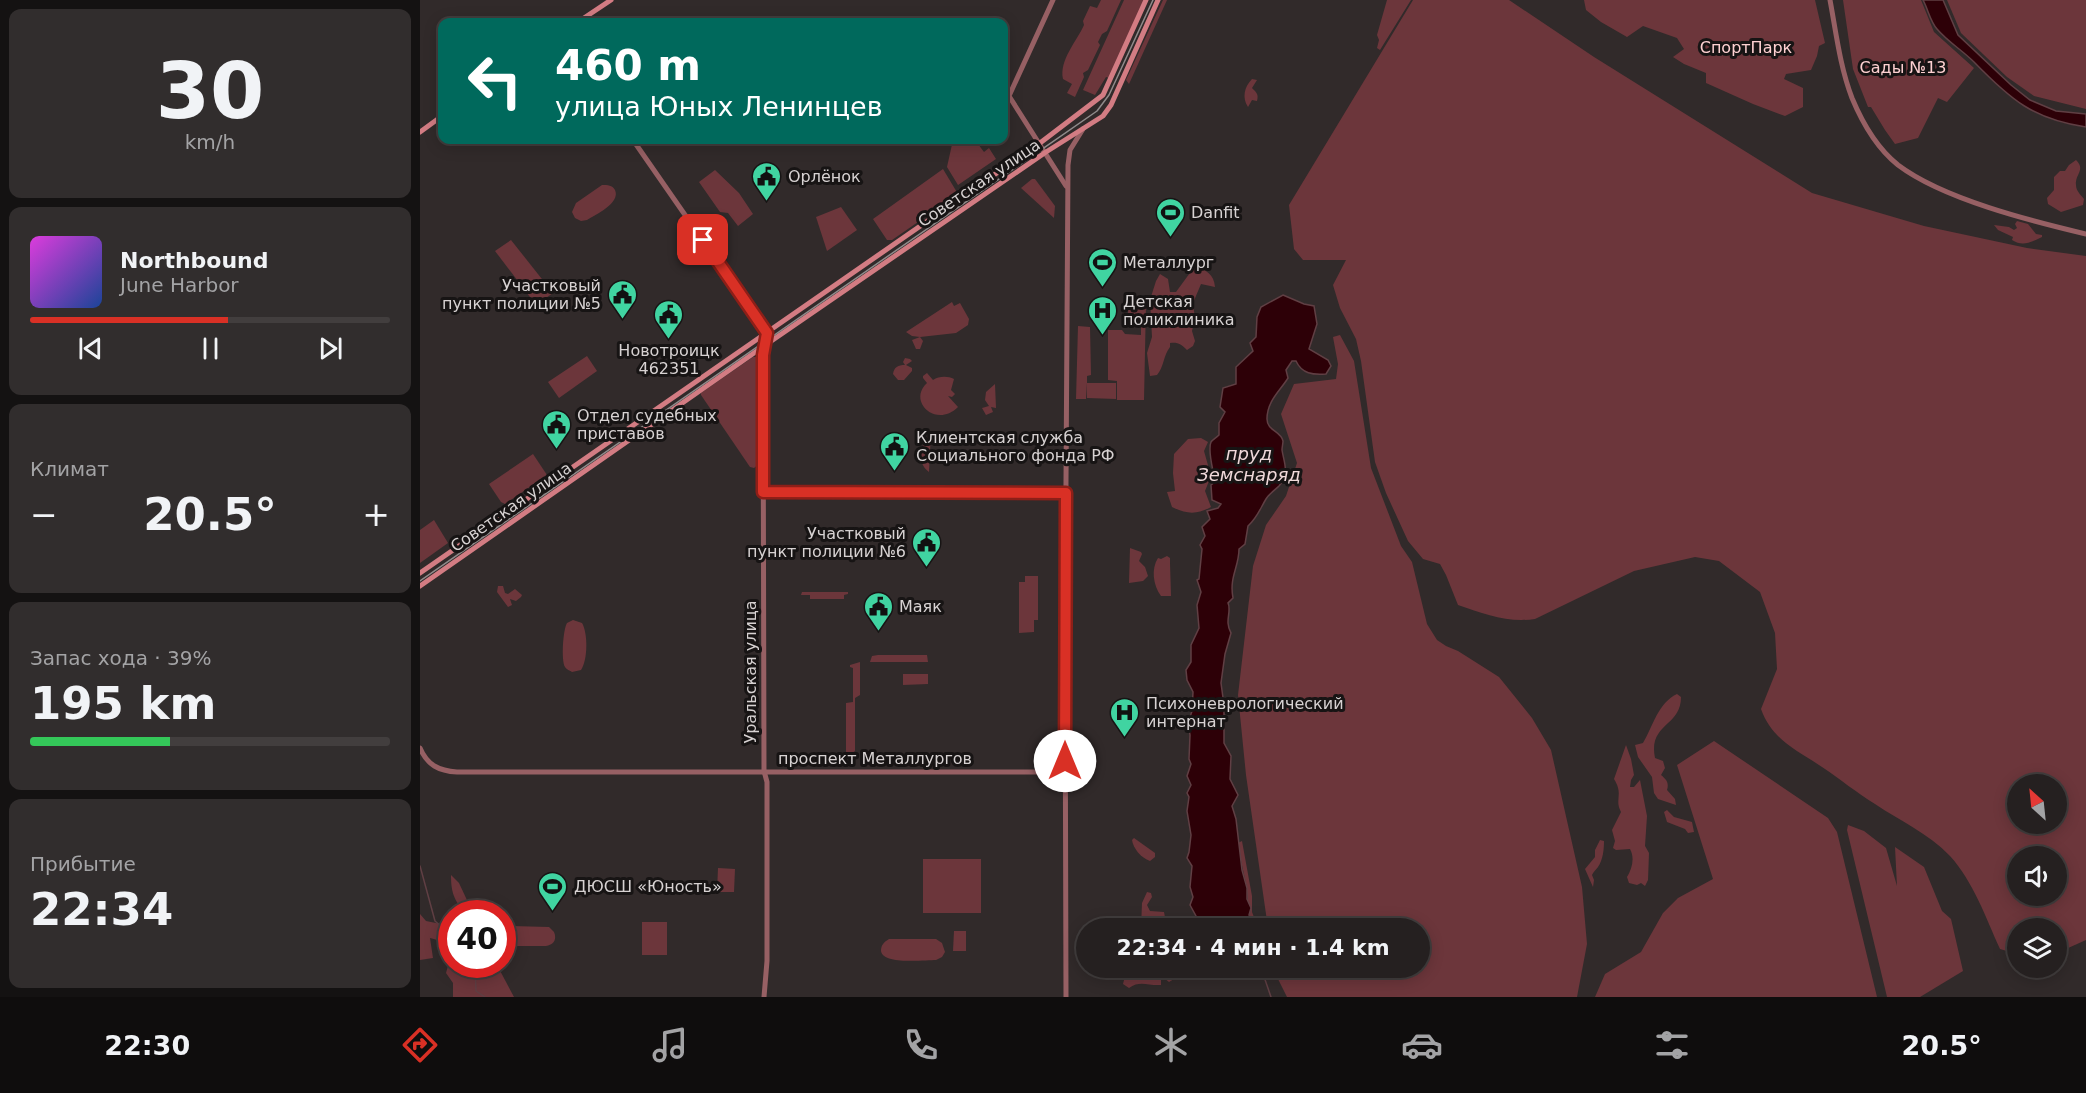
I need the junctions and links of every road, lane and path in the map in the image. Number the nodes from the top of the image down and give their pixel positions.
1 (611, 0) edge
2 (1053, 0) edge
3 (1146, 0) edge
4 (1158, 0) edge
5 (1830, 0) edge
6 (585, 18) edge
7 (438, 119) edge
8 (1083, 129) junction
9 (420, 132) edge
10 (1040, 143) junction
11 (636, 144) edge
12 (1046, 152) junction
13 (1068, 190) junction
14 (2086, 234) edge
15 (767, 333) junction
16 (764, 346) junction
17 (763, 492) junction
18 (1066, 493) junction
19 (420, 573) edge
20 (420, 586) edge
21 (420, 748) edge
22 (764, 771) junction
23 (1065, 772) junction
24 (764, 997) edge
25 (1066, 997) edge

1 - 6 main road
2 - 10 street
3 - 10 main road, Советская улица
4 - 8 main road, Советская улица
5 - 14 street
7 - 9 main road
8 - 12 main road, Советская улица
8 - 13 street
10 - 12 street
10 - 15 main road, Советская улица
11 - 15 street
12 - 13 street
12 - 16 main road, Советская улица
13 - 18 street
15 - 16 street
15 - 19 main road, Советская улица
16 - 17 street, Уральская улица
16 - 20 main road, Советская улица
17 - 18 street
17 - 22 street, Уральская улица
18 - 23 street
21 - 22 street, проспект Металлургов
22 - 23 street, проспект Металлургов
22 - 24 street, Уральская улица
23 - 25 street

